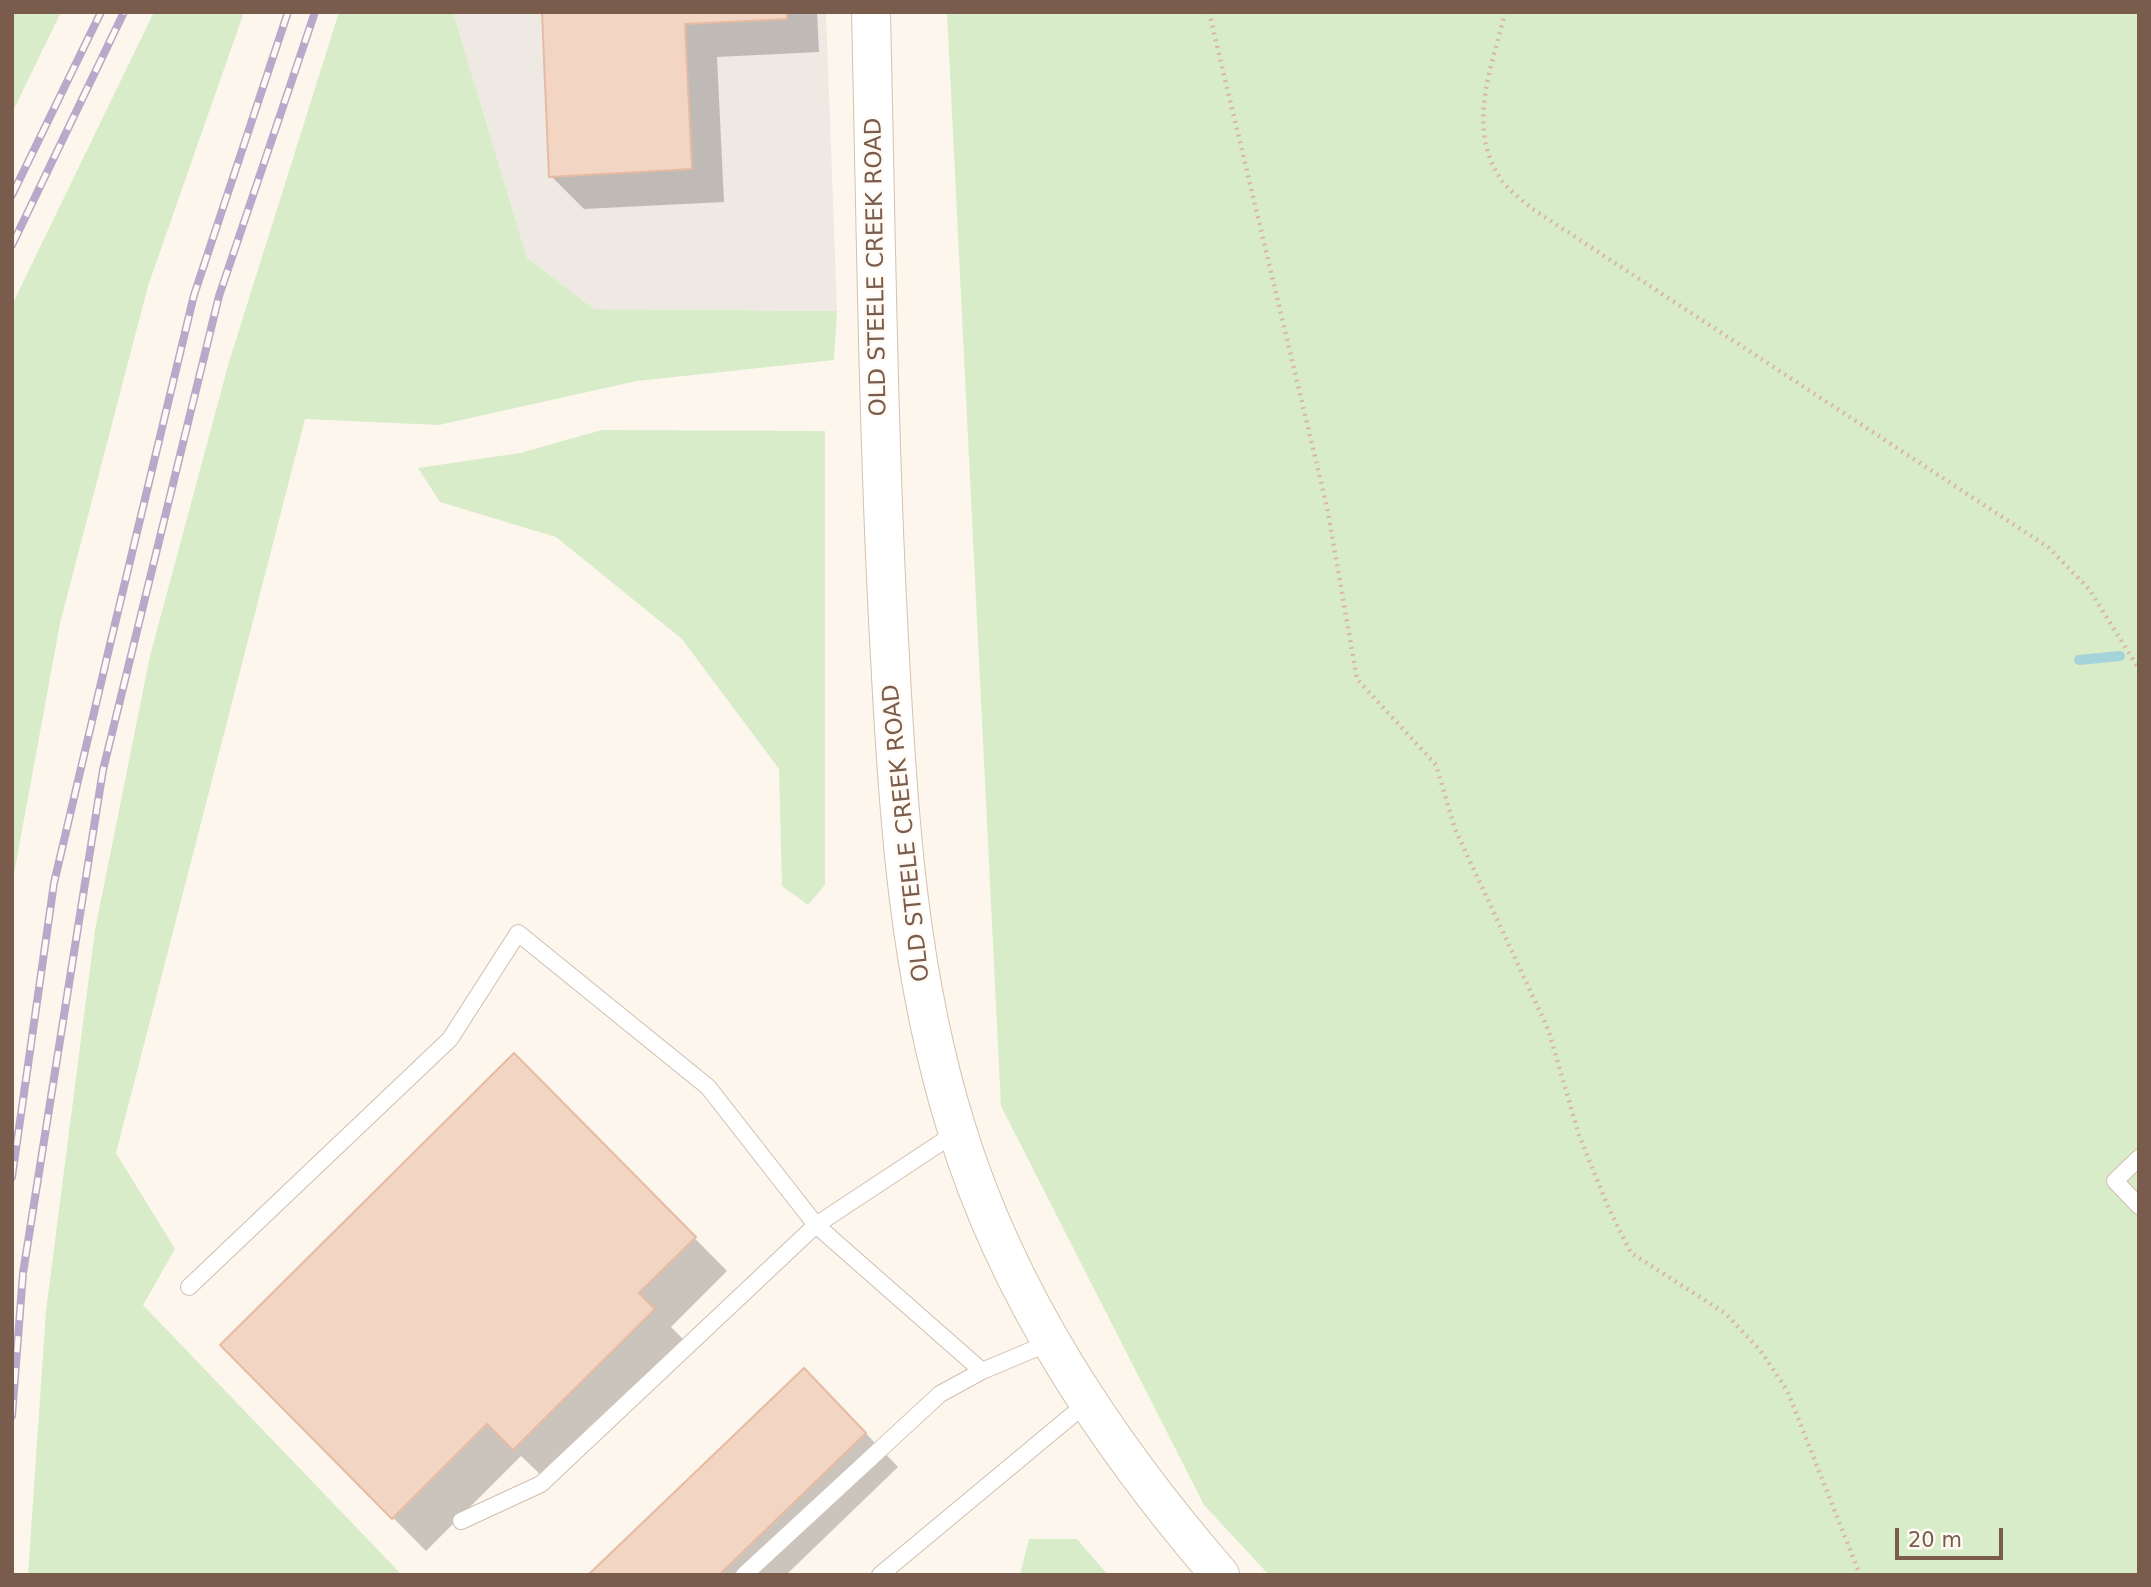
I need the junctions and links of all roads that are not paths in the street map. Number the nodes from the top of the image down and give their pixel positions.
1 (871, 12) edge
2 (957, 1132) junction
3 (2139, 1158) edge
4 (2139, 1206) edge
5 (816, 1225) junction
6 (189, 1287) dead end
7 (1051, 1342) junction
8 (982, 1371) junction
9 (1088, 1402) junction
10 (461, 1521) dead end
11 (744, 1575) edge
12 (880, 1575) edge
13 (1220, 1575) edge

1 - 2 main road, OLD STEELE CREEK ROAD
2 - 5 lane
2 - 7 main road, OLD STEELE CREEK ROAD
3 - 4 lane
5 - 6 lane
5 - 8 lane
5 - 10 lane
7 - 8 lane
7 - 9 main road, OLD STEELE CREEK ROAD
8 - 11 lane
9 - 12 lane
9 - 13 main road, OLD STEELE CREEK ROAD

